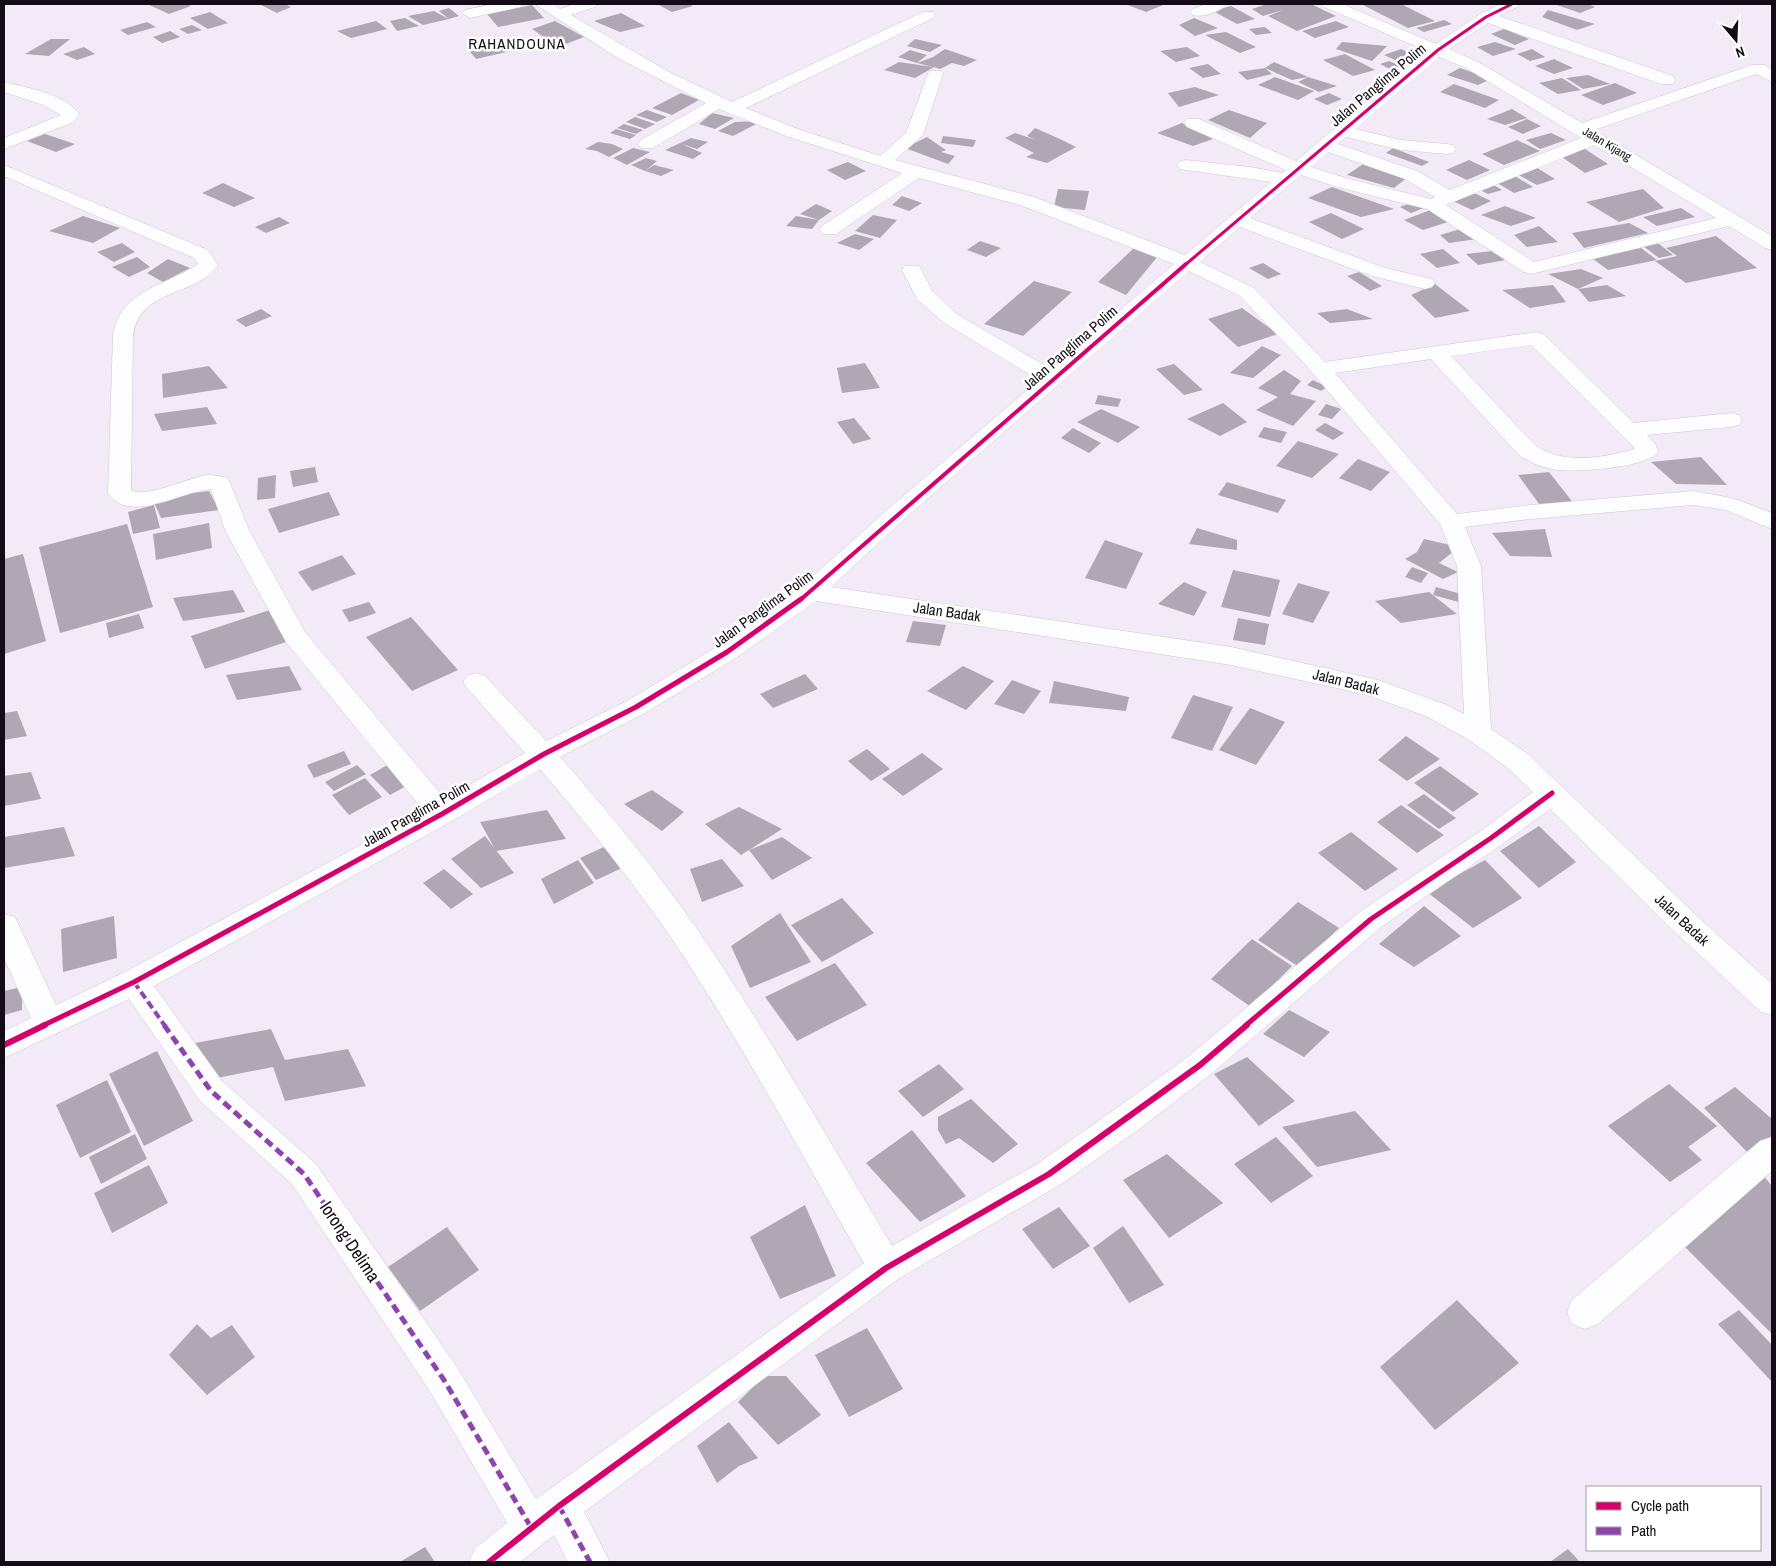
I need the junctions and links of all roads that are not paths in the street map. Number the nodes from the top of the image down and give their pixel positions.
1 (515, 4) edge
2 (590, 4) edge
3 (1219, 4) edge
4 (1329, 4) edge
5 (1512, 4) edge
6 (551, 9) edge
7 (1198, 12) dead end
8 (470, 13) dead end
9 (928, 15) dead end
10 (1486, 17) junction
11 (1438, 50) junction
12 (935, 74) dead end
13 (1772, 77) edge
14 (1667, 80) dead end
15 (4, 87) edge
16 (726, 105) junction
17 (1193, 123) dead end
18 (1589, 133) junction
19 (1334, 139) junction
20 (4, 144) edge
21 (647, 144) dead end
22 (1447, 149) dead end
23 (882, 163) junction
24 (1186, 165) dead end
25 (4, 170) edge
26 (917, 171) junction
27 (1292, 174) junction
28 (1441, 201) junction
29 (1237, 220) junction
30 (1732, 220) junction
31 (828, 230) dead end
32 (1772, 244) edge
33 (1188, 263) junction
34 (912, 270) dead end
35 (1425, 284) dead end
36 (1435, 351) junction
37 (1320, 369) junction
38 (1053, 379) junction
39 (1731, 420) dead end
40 (1629, 430) junction
41 (1451, 522) junction
42 (1772, 522) edge
43 (811, 592) junction
44 (476, 682) dead end
45 (1478, 733) junction
46 (544, 754) junction
47 (1552, 793) junction
48 (442, 814) junction
49 (4, 925) edge
50 (134, 982) junction
51 (1772, 1003) edge
52 (49, 1024) junction
53 (4, 1045) edge
54 (1772, 1151) edge
55 (886, 1268) junction
56 (1585, 1312) dead end
57 (546, 1518) junction
58 (489, 1562) edge
59 (590, 1562) edge

1 - 8 street
2 - 6 street
3 - 7 street
4 - 11 street, Jalan Kijang
5 - 10 street, Jalan Panglima Polim
6 - 16 street
9 - 16 street
10 - 11 street, Jalan Panglima Polim
10 - 14 street
11 - 18 street, Jalan Kijang
11 - 19 street, Jalan Panglima Polim
12 - 23 street
13 - 18 street
15 - 20 street
16 - 21 street
16 - 23 street
17 - 27 street
18 - 28 street
18 - 30 street, Jalan Kijang
19 - 22 street
19 - 27 street, Jalan Panglima Polim
19 - 28 street
23 - 26 street
24 - 27 street
25 - 48 street
26 - 31 street
26 - 33 street
27 - 28 street
27 - 29 street, Jalan Panglima Polim
28 - 30 street
29 - 33 street, Jalan Panglima Polim
29 - 35 street
30 - 32 street, Jalan Kijang
33 - 37 street
33 - 38 street, Jalan Panglima Polim
34 - 38 street
36 - 37 street
36 - 40 street
36 - 40 street
37 - 41 street
38 - 43 street, Jalan Panglima Polim
39 - 40 street
41 - 42 street
41 - 45 street
43 - 45 street, Jalan Badak
43 - 46 street, Jalan Panglima Polim
44 - 46 street
45 - 47 street, Jalan Badak
46 - 48 street, Jalan Panglima Polim
46 - 55 street
47 - 51 street, Jalan Badak
47 - 55 street
48 - 50 street, Jalan Panglima Polim
49 - 52 street
50 - 52 street, Jalan Panglima Polim
50 - 57 street, lorong Delima
52 - 53 street, Jalan Panglima Polim
54 - 56 street
55 - 57 street
57 - 58 street
57 - 59 street, lorong Delima

